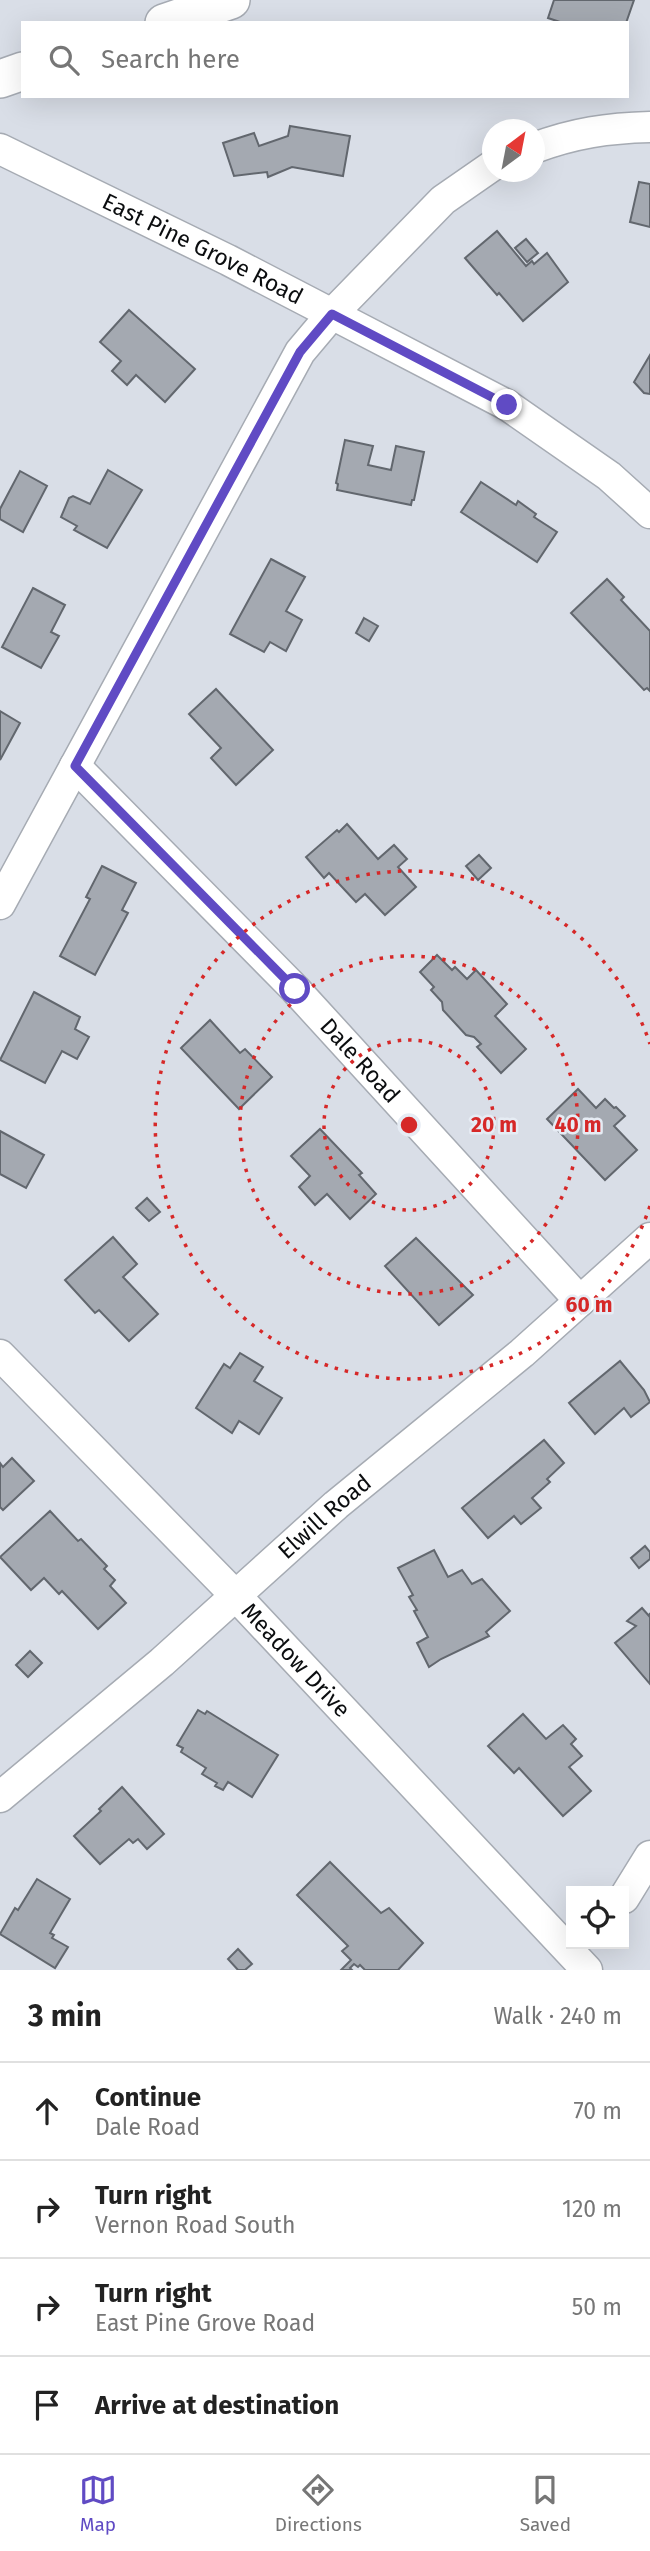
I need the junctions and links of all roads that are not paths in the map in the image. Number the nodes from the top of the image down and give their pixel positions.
1 (230, 0) edge
2 (170, 21) edge
3 (21, 72) edge
4 (0, 79) edge
5 (650, 127) edge
6 (545, 144) edge
7 (0, 149) edge
8 (482, 173) edge
9 (332, 314) junction
10 (650, 513) edge
11 (75, 766) junction
12 (0, 904) edge
13 (650, 1238) edge
14 (580, 1301) junction
15 (0, 1355) edge
16 (236, 1596) junction
17 (0, 1797) edge
18 (650, 1856) edge
19 (629, 1890) edge
20 (580, 1961) edge

1 - 2 street
3 - 4 street
5 - 6 street
7 - 9 street, East Pine Grove Road
8 - 9 street
9 - 10 street, East Pine Grove Road
9 - 11 street
11 - 12 street
11 - 14 street, Dale Road
13 - 14 street, Elwill Road
14 - 16 street, Elwill Road
15 - 16 street, Meadow Drive
16 - 17 street, Elwill Road
16 - 20 street, Meadow Drive
18 - 19 street

